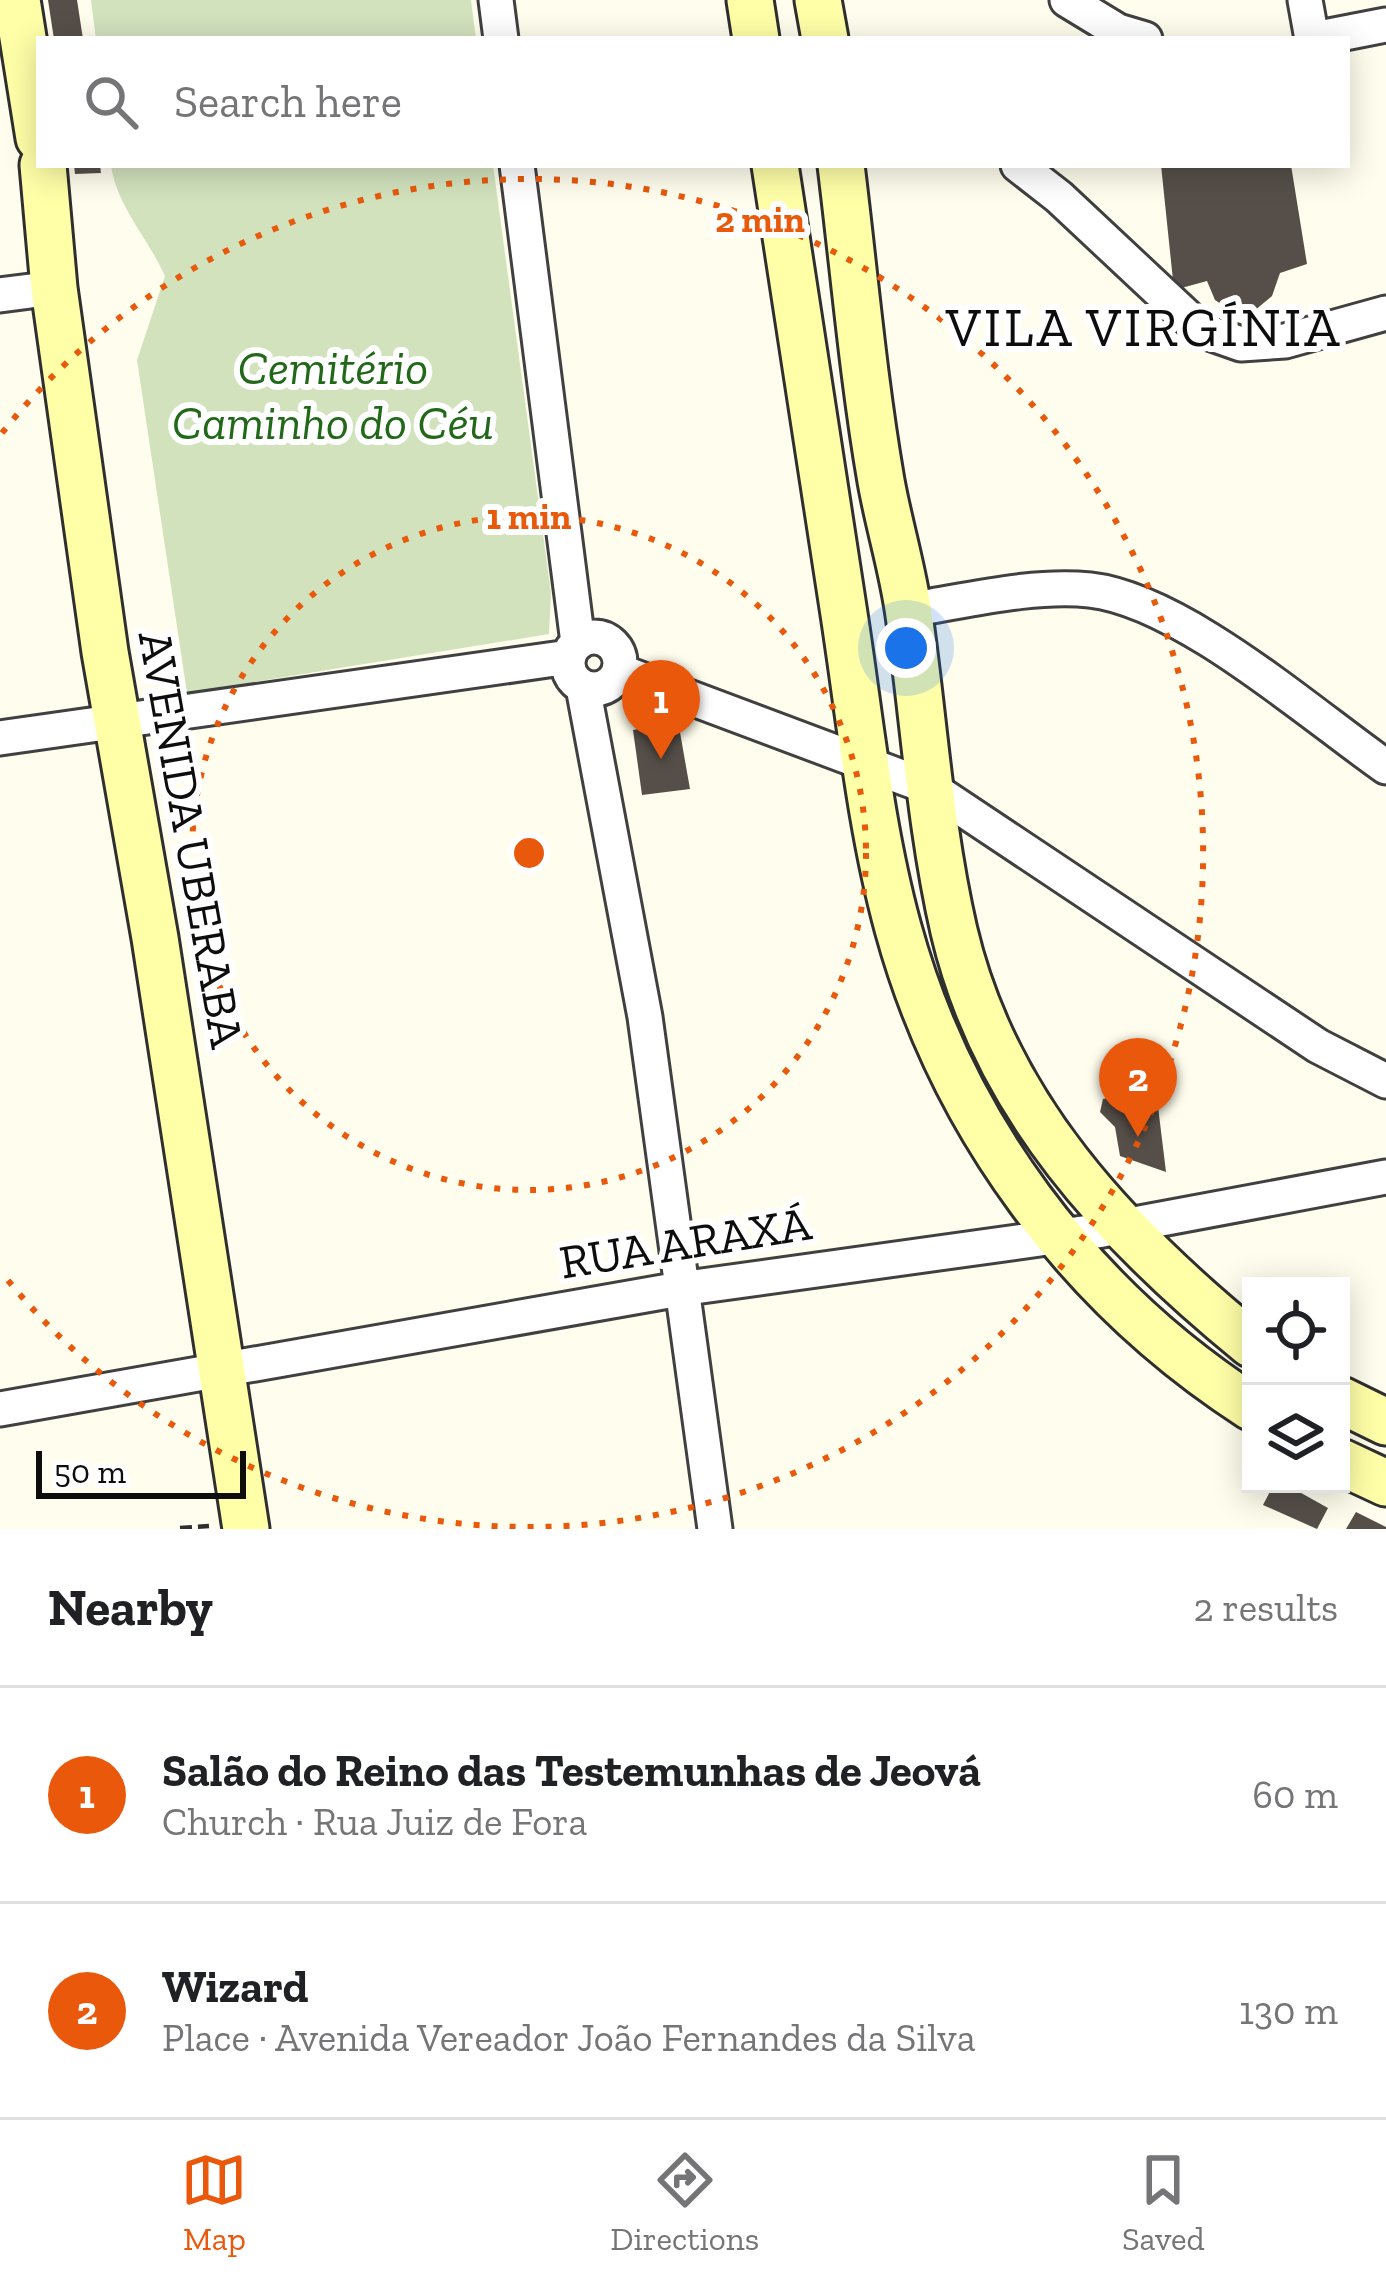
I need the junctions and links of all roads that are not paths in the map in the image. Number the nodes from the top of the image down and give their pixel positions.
1 (17, 0) edge
2 (496, 0) edge
3 (750, 0) edge
4 (818, 0) edge
5 (1067, 0) edge
6 (1305, 0) edge
7 (1386, 25) edge
8 (501, 36) edge
9 (756, 36) edge
10 (824, 36) edge
11 (1135, 36) edge
12 (1312, 36) edge
13 (1329, 36) edge
14 (36, 119) edge
15 (43, 168) edge
16 (517, 168) edge
17 (775, 168) edge
18 (841, 168) edge
19 (1022, 168) edge
20 (54, 288) junction
21 (0, 295) edge
22 (1386, 313) edge
23 (908, 610) junction
24 (576, 662) junction
25 (620, 671) junction
26 (116, 719) junction
27 (0, 738) edge
28 (866, 762) junction
29 (1386, 767) edge
30 (931, 788) junction
31 (1386, 1081) edge
32 (1386, 1177) edge
33 (1116, 1226) junction
34 (1059, 1235) junction
35 (680, 1289) junction
36 (1242, 1336) edge
37 (223, 1369) junction
38 (1242, 1400) edge
39 (1350, 1405) edge
40 (0, 1409) edge
41 (1386, 1423) edge
42 (1350, 1466) edge
43 (1386, 1483) edge
44 (714, 1521) edge
45 (246, 1529) edge
46 (744, 1529) edge

1 - 14 main road
2 - 8 street
3 - 9 main road
4 - 10 main road
5 - 11 street
6 - 12 street
7 - 13 street
15 - 20 main road, AVENIDA UBERABA
16 - 24 street
17 - 28 main road
18 - 23 main road
19 - 22 street
20 - 21 street
20 - 26 main road, AVENIDA UBERABA
23 - 29 street
23 - 30 main road
24 - 25 street
24 - 25 street
24 - 26 street
24 - 35 street
25 - 28 street
26 - 27 street
26 - 37 main road, AVENIDA UBERABA
28 - 30 street
28 - 34 main road
30 - 31 street
30 - 33 main road
32 - 33 street, RUA ARAXÁ
33 - 34 street, RUA ARAXÁ
33 - 36 main road
34 - 35 street, RUA ARAXÁ
34 - 38 main road
35 - 37 street, RUA ARAXÁ
35 - 44 street
37 - 40 street, RUA ARAXÁ
37 - 45 main road, AVENIDA UBERABA
39 - 41 main road
42 - 43 main road
44 - 46 street

